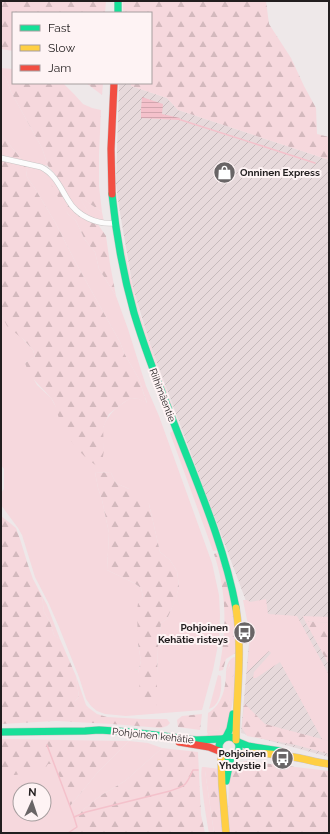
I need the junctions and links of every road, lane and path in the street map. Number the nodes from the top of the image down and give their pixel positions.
1 (118, 1) edge
2 (118, 12) edge
3 (114, 84) edge
4 (1, 158) edge
5 (115, 223) junction
6 (236, 701) junction
7 (85, 731) junction
8 (1, 732) edge
9 (224, 738) junction
10 (237, 741) junction
11 (220, 752) junction
12 (234, 755) junction
13 (329, 763) edge
14 (223, 791) junction
15 (226, 833) edge

1 - 2 street
3 - 5 street, Riihimäentie
4 - 5 street
5 - 6 street, Riihimäentie
6 - 9 street, Riihimäentie
6 - 10 street, Riihimäentie
7 - 8 street, Pohjoinen kehätie
7 - 9 street, Pohjoinen kehätie
7 - 11 street, Pohjoinen kehätie
9 - 10 street
9 - 11 street
10 - 12 street
10 - 13 street
11 - 12 street
11 - 14 street
12 - 13 street
12 - 14 street
14 - 15 street

